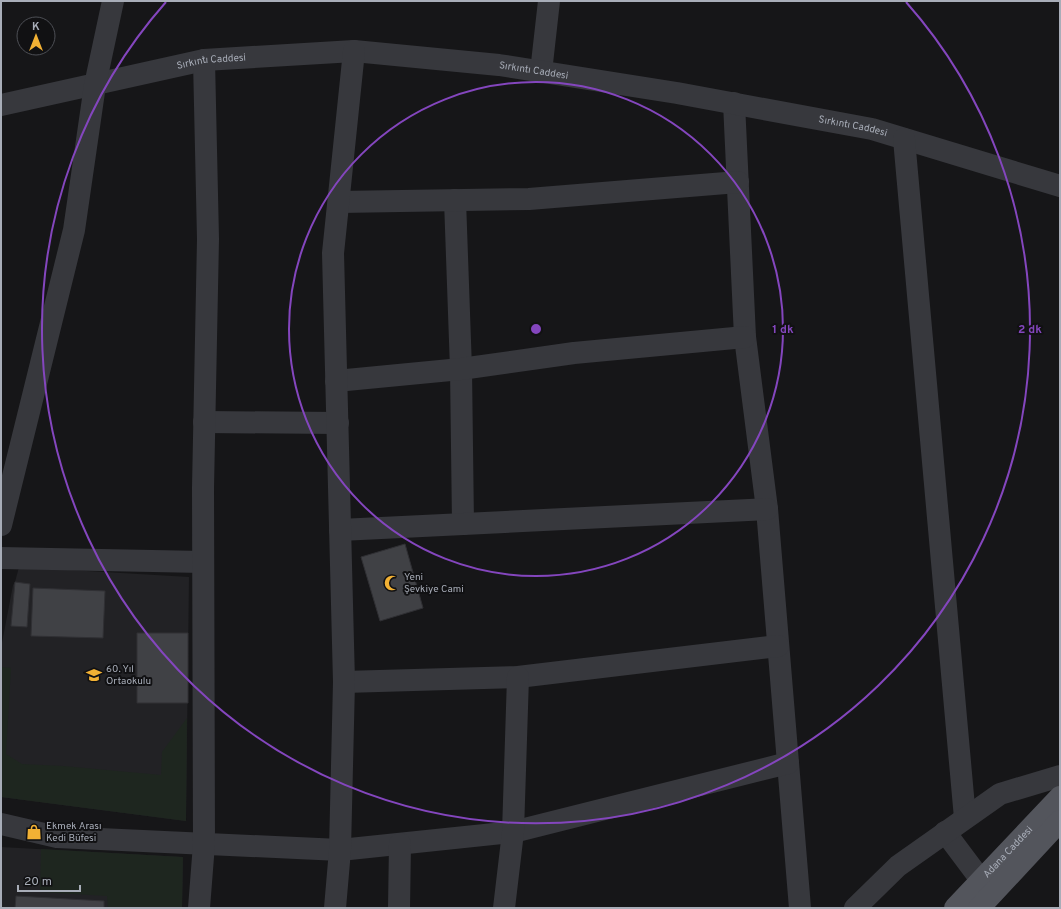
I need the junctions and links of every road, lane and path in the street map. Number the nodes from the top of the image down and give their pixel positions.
1 (113, 1) edge
2 (549, 1) edge
3 (354, 51) junction
4 (204, 60) junction
5 (541, 72) junction
6 (95, 85) junction
7 (734, 103) junction
8 (1, 106) edge
9 (904, 139) junction
10 (738, 182) junction
11 (1060, 186) edge
12 (455, 200) junction
13 (339, 202) junction
14 (745, 337) junction
15 (461, 369) junction
16 (336, 382) junction
17 (204, 422) junction
18 (338, 423) junction
19 (767, 509) junction
20 (463, 524) junction
21 (1, 525) edge
22 (340, 530) junction
23 (1, 558) edge
24 (203, 562) junction
25 (778, 646) junction
26 (518, 677) junction
27 (344, 682) junction
28 (788, 763) junction
29 (1060, 776) edge
30 (1060, 797) edge
31 (965, 818) junction
32 (1060, 821) edge
33 (1, 824) edge
34 (513, 832) junction
35 (945, 832) junction
36 (204, 844) junction
37 (400, 844) junction
38 (340, 850) junction
39 (982, 880) junction
40 (199, 908) edge
41 (335, 908) edge
42 (399, 908) edge
43 (504, 908) edge
44 (800, 908) edge
45 (855, 908) edge
46 (955, 908) edge
47 (979, 908) edge

1 - 6 street
2 - 5 street
3 - 4 street, Sırkıntı Caddesi
3 - 5 street, Sırkıntı Caddesi
3 - 13 street
4 - 6 street, Sırkıntı Caddesi
4 - 17 street
5 - 7 street, Sırkıntı Caddesi
6 - 8 street, Sırkıntı Caddesi
6 - 21 street
7 - 9 street, Sırkıntı Caddesi
7 - 10 street
9 - 11 street, Sırkıntı Caddesi
9 - 31 street
10 - 12 street
10 - 14 street
12 - 13 street
12 - 15 street
13 - 16 street
14 - 15 street
14 - 19 street
15 - 16 street
15 - 20 street
16 - 18 street
17 - 18 street
17 - 24 street
18 - 22 street
19 - 20 street
19 - 25 street
20 - 22 street
22 - 27 street
23 - 24 street
24 - 36 street
25 - 26 street
25 - 28 street
26 - 27 street
26 - 34 street
27 - 38 street
28 - 34 street
28 - 44 street
29 - 31 street
30 - 39 main road, Adana Caddesi
31 - 35 street
32 - 47 main road
33 - 36 street
34 - 37 street
34 - 43 street
35 - 39 street
35 - 45 street
36 - 38 street
36 - 40 street
37 - 38 street
37 - 42 street
38 - 41 street
39 - 46 main road, Adana Caddesi

